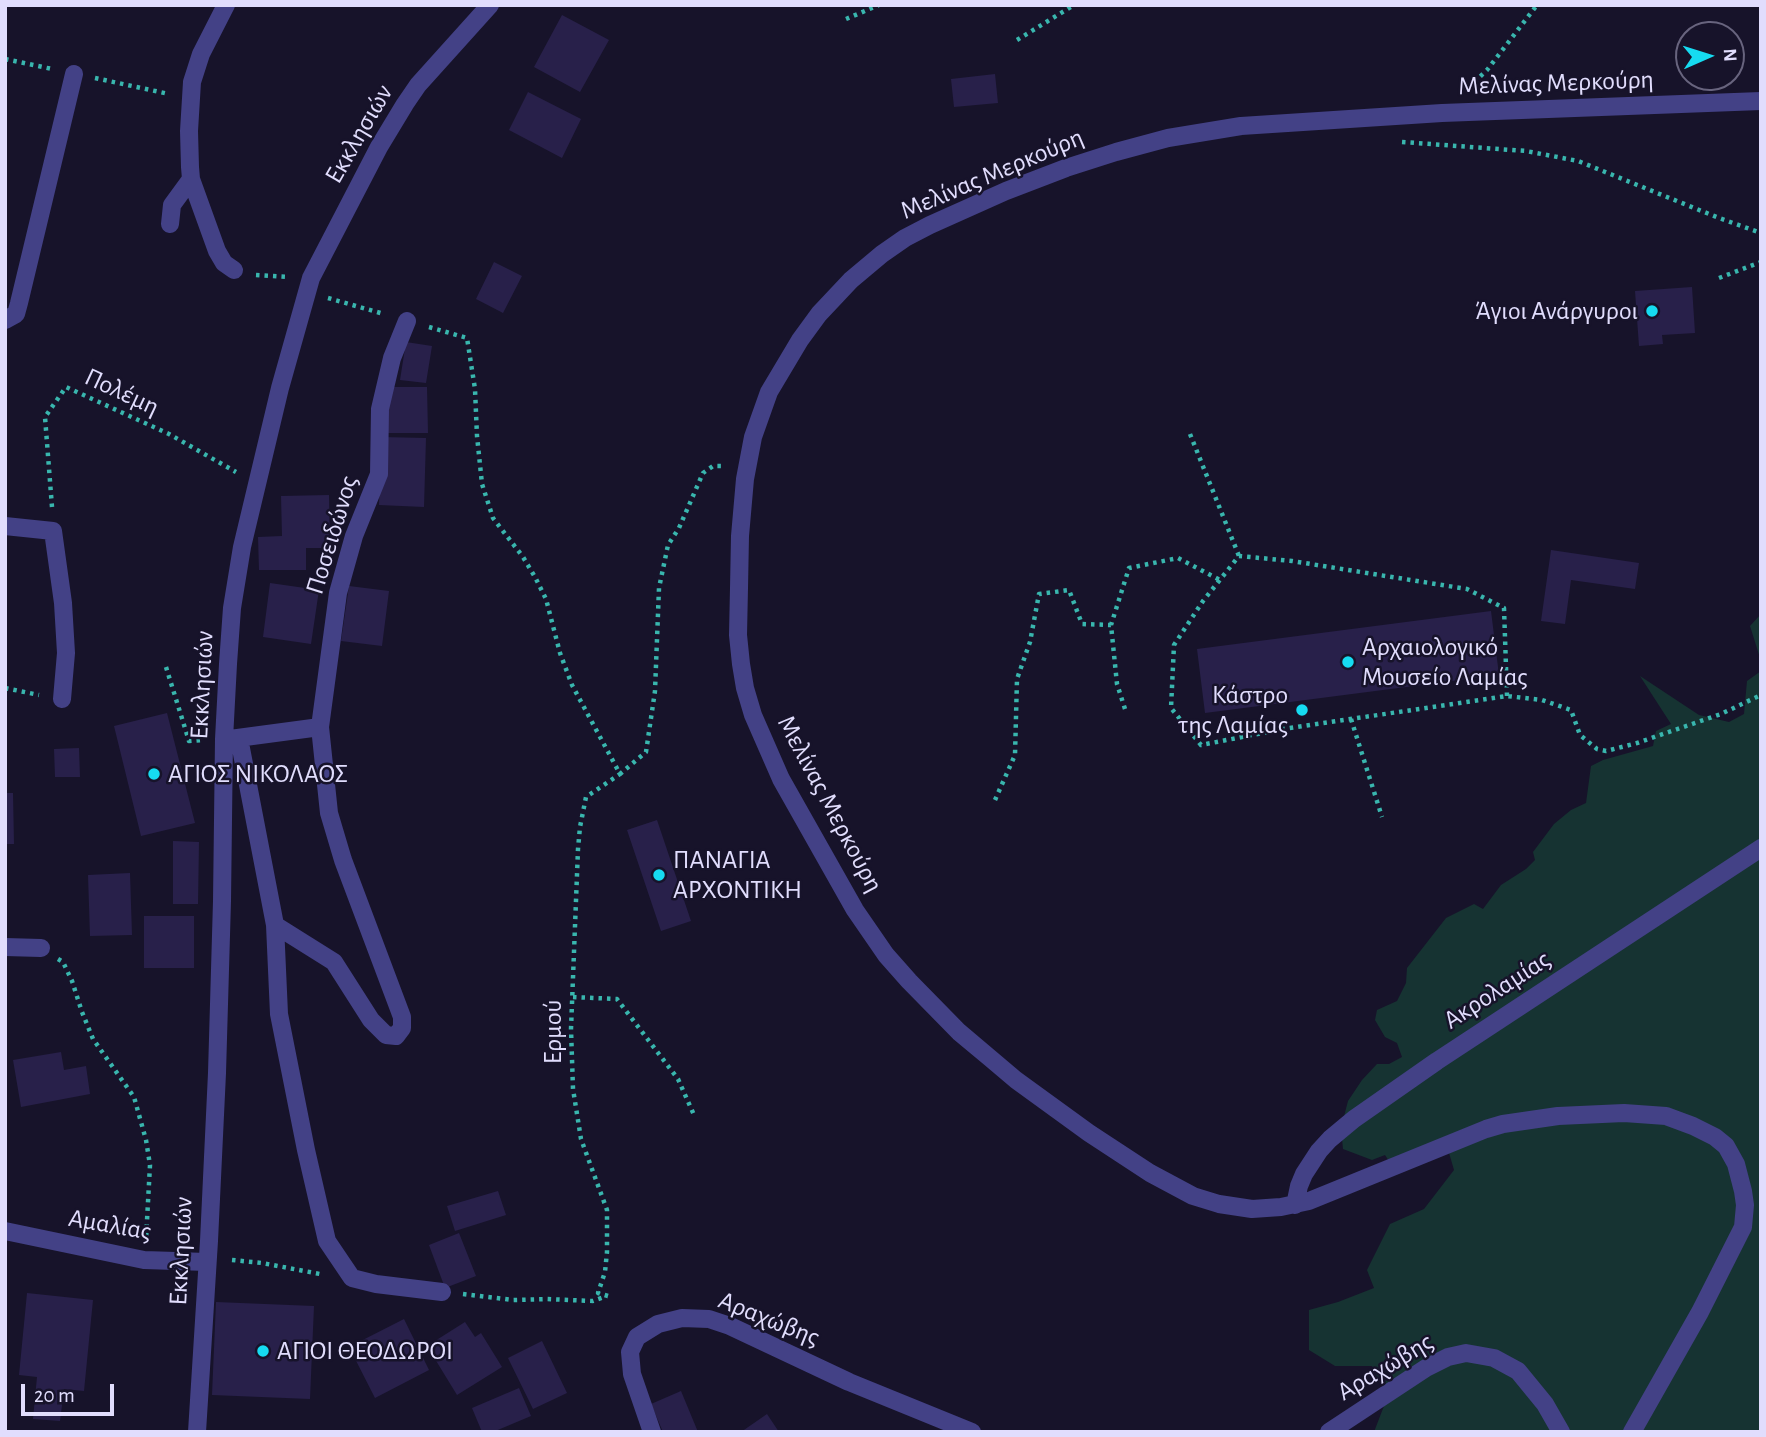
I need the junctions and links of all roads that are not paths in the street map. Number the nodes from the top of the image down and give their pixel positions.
1 (490, 5) edge
2 (223, 6) edge
3 (74, 74) dead end
4 (1761, 101) edge
5 (191, 179) junction
6 (170, 224) dead end
7 (234, 270) road end
8 (5, 320) edge
9 (407, 321) dead end
10 (5, 526) edge
11 (62, 699) dead end
12 (320, 727) junction
13 (232, 738) junction
14 (1761, 848) edge
15 (275, 925) junction
16 (5, 947) edge
17 (41, 948) dead end
18 (1295, 1205) junction
19 (5, 1231) edge
20 (207, 1262) junction
21 (442, 1292) road end
22 (197, 1432) edge
23 (652, 1432) edge
24 (972, 1432) edge
25 (1329, 1432) edge
26 (1562, 1432) edge
27 (1632, 1432) edge

1 - 13 street, Εκκλησιών
2 - 5 street
3 - 8 street
4 - 18 street, Μελίνας Μερκούρη
5 - 6 street
5 - 7 street
9 - 12 street, Ποσειδώνος
10 - 11 street
12 - 13 street
12 - 15 street, Ποσειδώνος
13 - 15 street
13 - 20 street, Εκκλησιών
14 - 18 street, Ακρολαμίας
15 - 21 street
16 - 17 street
18 - 27 street, Μελίνας Μερκούρη
19 - 20 street, Αμαλίας
20 - 22 street, Εκκλησιών
23 - 24 street, Αραχώβης
25 - 26 street, Αραχώβης

